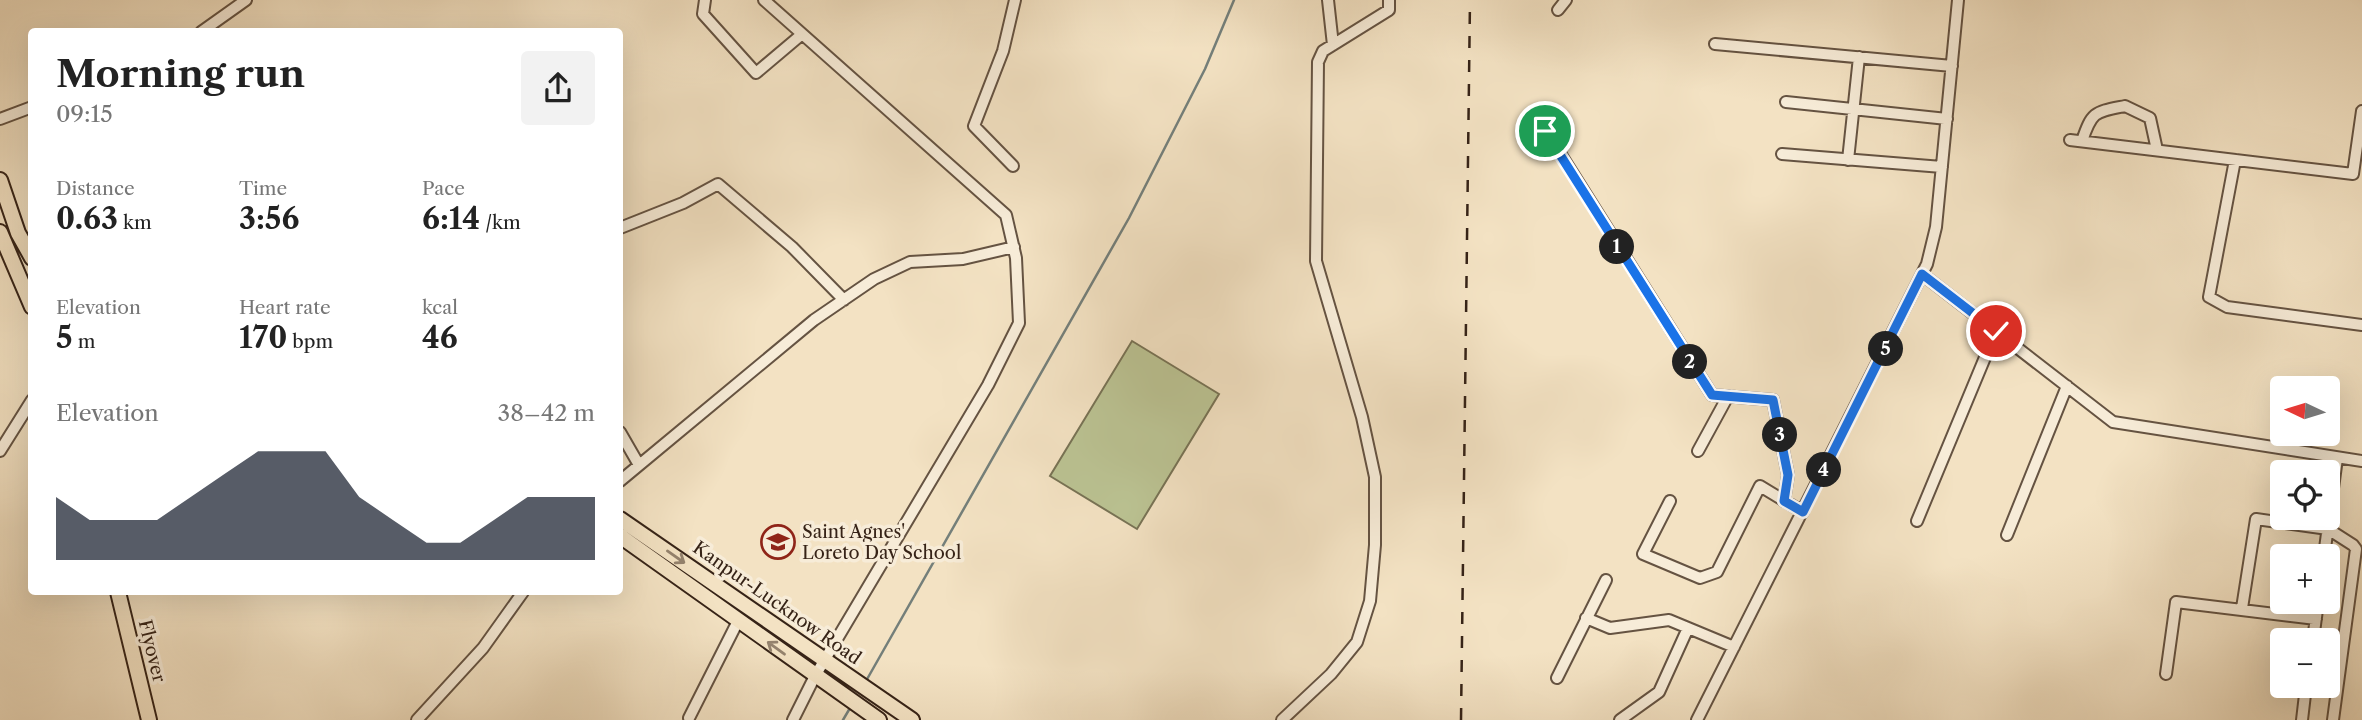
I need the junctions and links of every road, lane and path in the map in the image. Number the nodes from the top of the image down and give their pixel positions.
1 (246, 0) edge
2 (705, 0) edge
3 (764, 0) edge
4 (1015, 0) edge
5 (1328, 0) edge
6 (1389, 0) edge
7 (1566, 0) edge
8 (1957, 0) edge
9 (1558, 10) dead end
10 (207, 28) edge
11 (801, 35) junction
12 (1333, 44) junction
13 (1716, 44) dead end
14 (1859, 57) junction
15 (1952, 66) junction
16 (1786, 102) dead end
17 (28, 108) edge
18 (1853, 109) junction
19 (2362, 111) edge
20 (0, 119) edge
21 (1947, 119) junction
22 (1545, 131) dead end
23 (2157, 150) junction
24 (1782, 154) dead end
25 (1849, 160) junction
26 (2235, 160) junction
27 (1013, 166) dead end
28 (1942, 167) junction
29 (0, 180) edge
30 (623, 227) edge
31 (0, 232) edge
32 (1014, 247) junction
33 (28, 251) edge
34 (1922, 274) junction
35 (28, 298) edge
36 (844, 300) junction
37 (2362, 325) edge
38 (1996, 331) junction
39 (2067, 386) junction
40 (1728, 396) junction
41 (28, 406) edge
42 (623, 437) edge
43 (0, 451) edge
44 (1698, 451) dead end
45 (2337, 458) joint
46 (2362, 461) edge
47 (639, 465) junction
48 (623, 478) edge
49 (1670, 501) dead end
50 (1784, 501) junction
51 (1803, 512) junction
52 (623, 521) edge
53 (1917, 521) dead end
54 (2270, 521) edge
55 (2329, 530) edge
56 (2007, 535) dead end
57 (623, 538) edge
58 (1606, 580) dead end
59 (113, 595) edge
60 (119, 595) edge
61 (125, 595) edge
62 (521, 595) edge
63 (2242, 608) junction
64 (2317, 614) edge
65 (1586, 618) junction
66 (2316, 619) junction
67 (738, 621) junction
68 (1688, 628) junction
69 (2315, 628) edge
70 (1734, 647) junction
71 (826, 660) junction
72 (2166, 674) dead end
73 (815, 676) junction
74 (1557, 678) dead end
75 (2305, 698) edge
76 (689, 718) dead end
77 (143, 720) edge
78 (149, 720) edge
79 (155, 720) edge
80 (417, 720) edge
81 (793, 720) edge
82 (879, 720) edge
83 (912, 720) edge
84 (1282, 720) edge
85 (1620, 720) edge
86 (1697, 720) edge
87 (2302, 720) edge
88 (2333, 720) edge

1 - 10 street
2 - 11 street
3 - 11 street
4 - 27 street
5 - 12 street
6 - 12 street
7 - 9 street
8 - 15 street
11 - 32 street
12 - 84 street
13 - 14 street
14 - 15 street
14 - 18 street
15 - 21 street
16 - 18 street
17 - 20 street
18 - 21 street
18 - 25 street
19 - 26 street
21 - 28 street
22 - 40 street
23 - 23 street
23 - 26 street
24 - 25 street
25 - 28 street
26 - 37 street
28 - 34 street
29 - 33 main road
30 - 36 street
31 - 35 main road
32 - 36 street
32 - 71 street
34 - 38 street
34 - 51 street
36 - 47 street
38 - 39 street
38 - 53 street
39 - 45 street
39 - 56 street
40 - 44 street
40 - 50 street
41 - 43 street
42 - 47 street
45 - 46 street
47 - 48 street
49 - 50 street
50 - 51 street
51 - 70 street
52 -> 71 main road, Kanpur-Lucknow Road
54 - 63 street
55 - 88 street
57 - 67 main road, Kanpur-Lucknow Road
58 - 65 street
59 - 77 main road
60 - 78 main road, Flyover
61 - 79 main road
62 - 80 street
63 - 66 street
63 - 72 street
64 - 66 street
65 - 68 street
65 - 74 street
66 - 69 street
73 -> 67 main road, Kanpur-Lucknow Road
67 - 76 street
68 - 70 street
68 - 85 street
70 - 86 street
71 - 73 street
71 - 83 main road, Kanpur-Lucknow Road
73 - 81 street
73 - 82 main road, Kanpur-Lucknow Road
75 - 87 street

